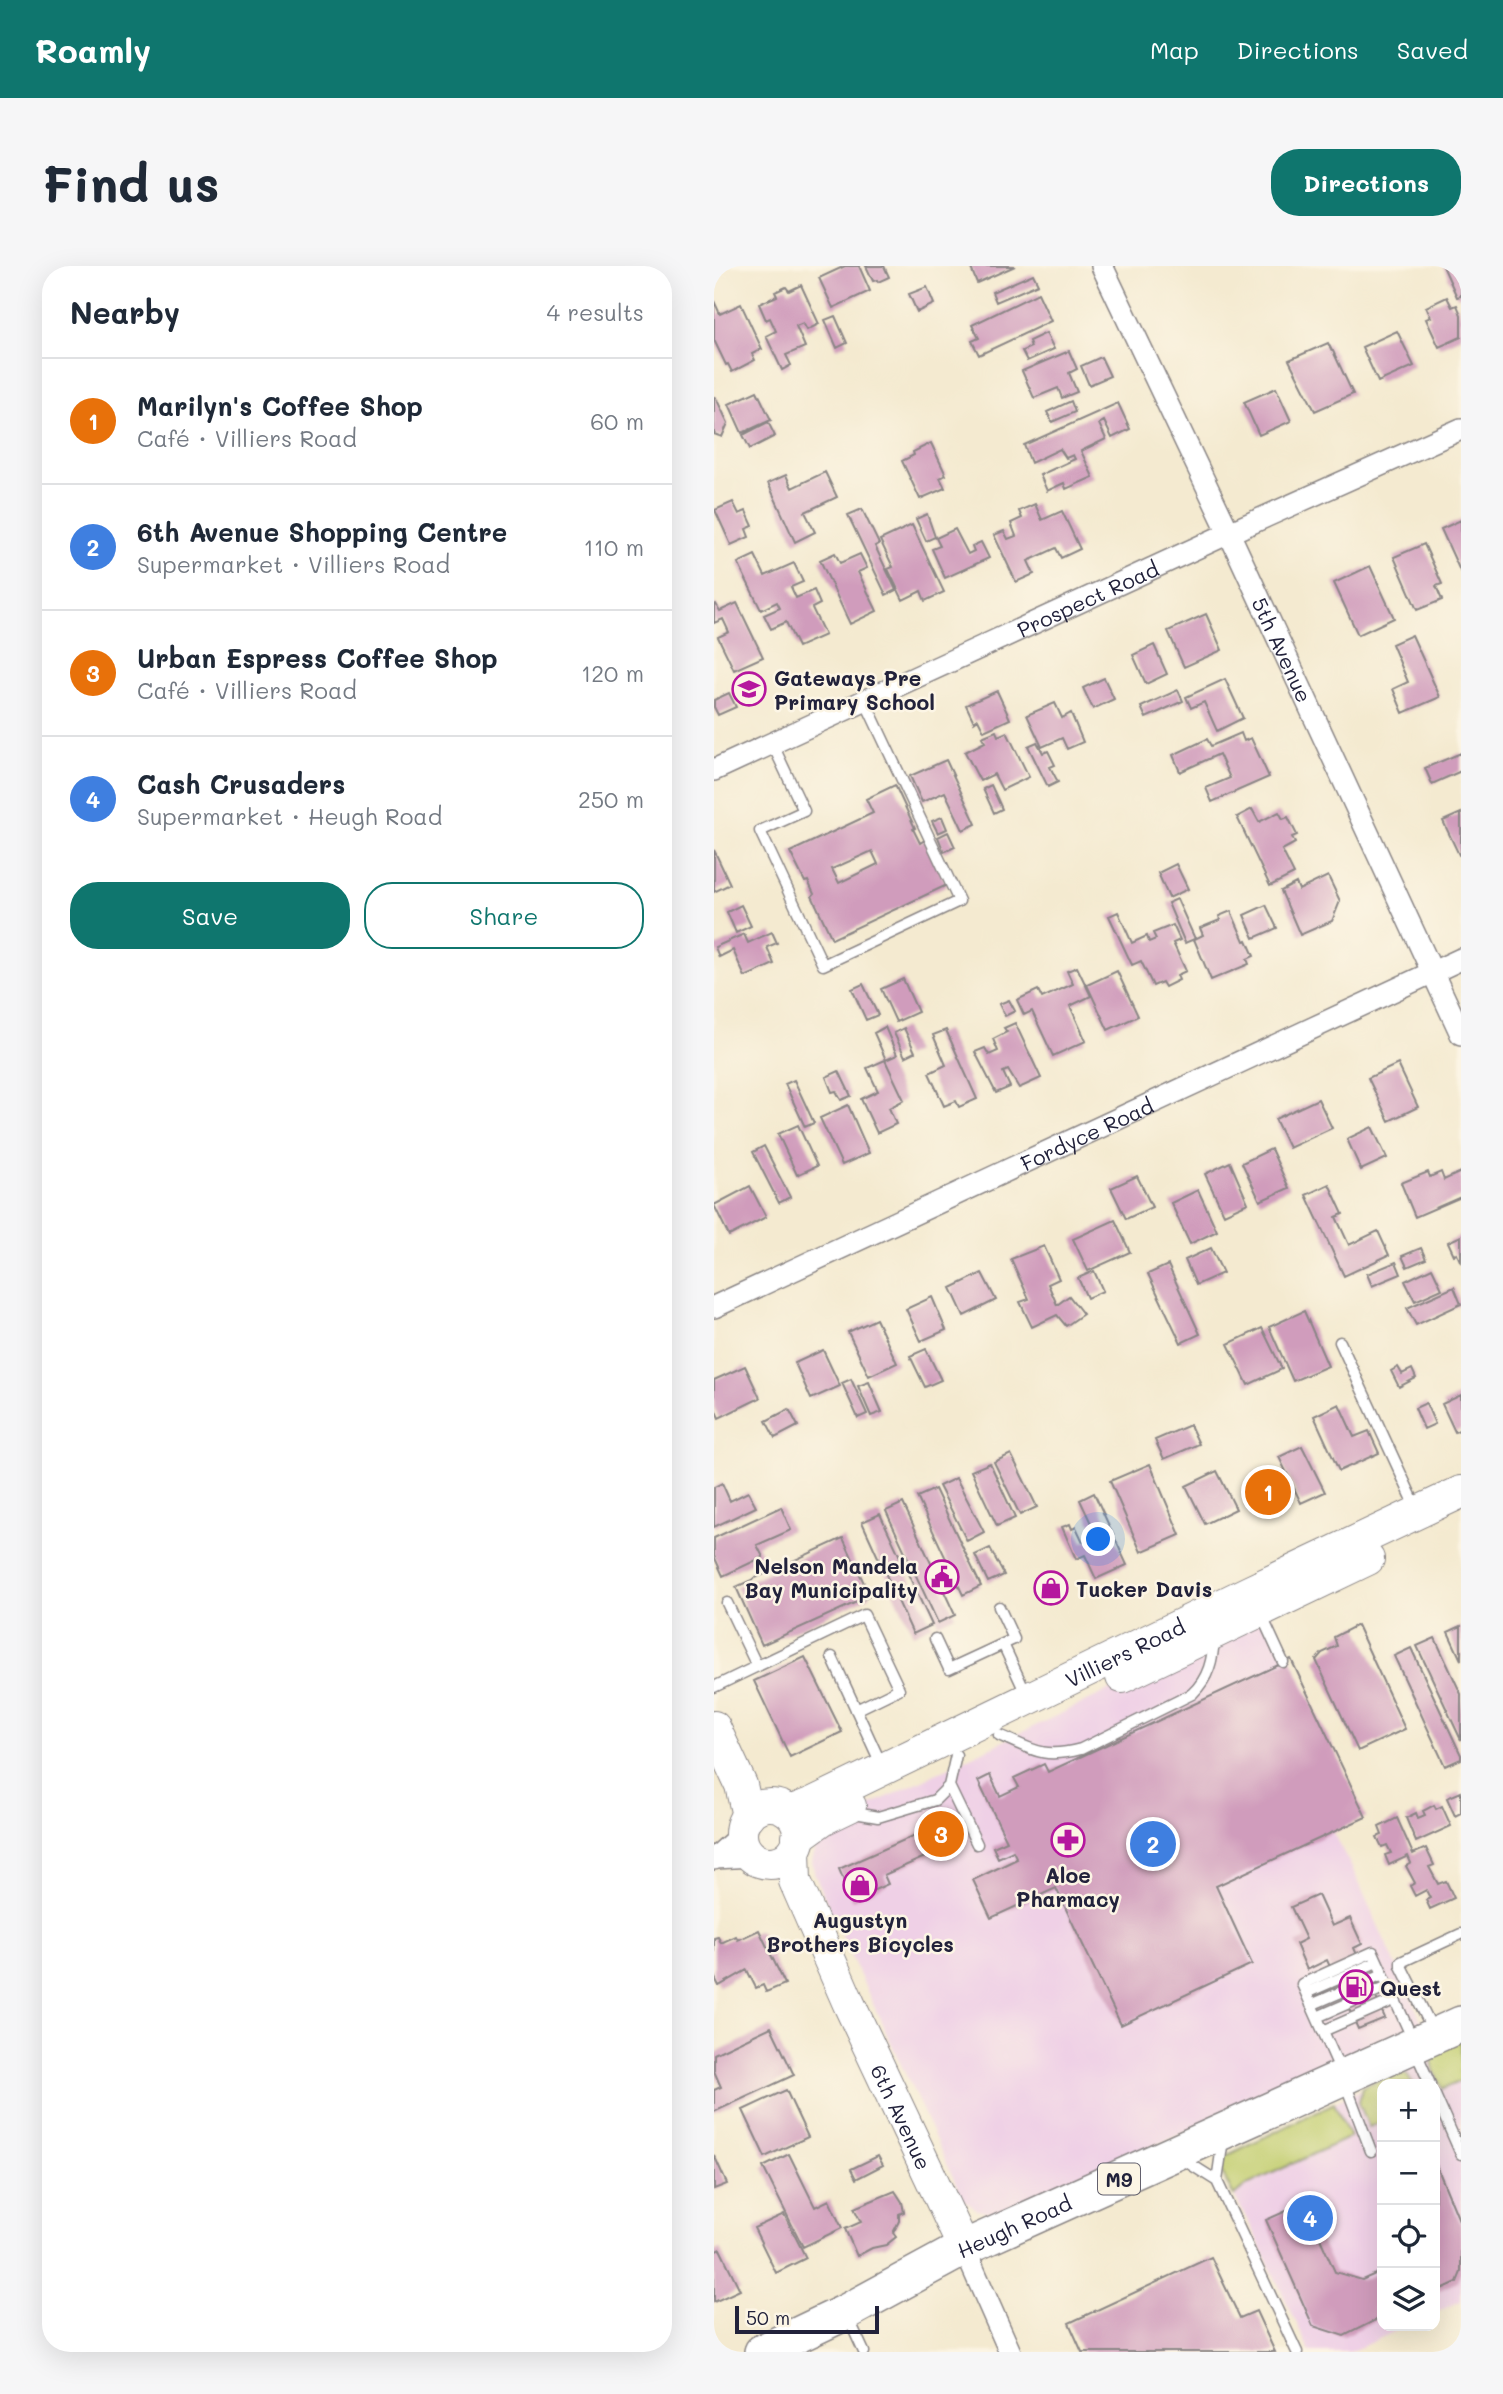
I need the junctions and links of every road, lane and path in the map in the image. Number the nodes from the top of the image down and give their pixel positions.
1 (1102, 266) edge
2 (1461, 429) edge
3 (1229, 533) junction
4 (864, 701) junction
5 (772, 743) junction
6 (714, 770) edge
7 (1461, 959) edge
8 (1433, 972) junction
9 (1461, 1034) edge
10 (714, 1307) edge
11 (1340, 1342) dead end
12 (1461, 1492) edge
13 (1419, 1512) junction
14 (1461, 1514) edge
15 (1254, 1602) junction
16 (727, 1603) dead end
17 (999, 1607) dead end
18 (1214, 1634) junction
19 (935, 1639) dead end
20 (1003, 1644) junction
21 (832, 1657) dead end
22 (1283, 1662) dead end
23 (757, 1666) junction
24 (714, 1687) edge
25 (1028, 1698) junction
26 (856, 1710) junction
27 (714, 1727) edge
28 (999, 1735) junction
29 (956, 1755) junction
30 (884, 1769) junction
31 (949, 1786) junction
32 (842, 1810) junction
33 (773, 1839) junction
34 (977, 1844) dead end
35 (715, 1859) edge
36 (1461, 1934) edge
37 (1383, 1974) junction
38 (1388, 1986) junction
39 (1394, 2000) junction
40 (1311, 2005) junction
41 (1317, 2017) junction
42 (1323, 2031) junction
43 (1431, 2037) edge
44 (1342, 2077) junction
45 (1430, 2079) edge
46 (1440, 2106) edge
47 (1224, 2131) junction
48 (1371, 2151) dead end
49 (1174, 2154) junction
50 (1461, 2154) edge
51 (1217, 2181) junction
52 (964, 2249) junction
53 (846, 2312) junction
54 (762, 2352) edge
55 (864, 2352) edge
56 (1010, 2352) edge
57 (1297, 2352) edge

1 - 3 street, 5th Avenue
2 - 3 street, Prospect Road
3 - 4 street, Prospect Road
3 - 8 street, 5th Avenue
4 - 5 street, Prospect Road
4 - 5 lane
5 - 6 street, Prospect Road
7 - 8 street, Fordyce Road
8 - 9 street, 5th Avenue
8 - 10 street, Fordyce Road
11 - 13 lane
12 - 13 street, Villiers Road
13 - 15 street, Villiers Road
14 - 15 street, Villiers Road
15 - 18 street, Villiers Road
15 - 22 lane
15 - 25 street, Villiers Road
16 - 23 lane
17 - 20 lane
18 - 28 street, Villiers Road
18 - 28 lane
19 - 20 lane
20 - 25 lane
21 - 26 lane
23 - 24 lane
23 - 26 lane
25 - 30 street, Villiers Road
26 - 30 lane
27 - 33 street
28 - 29 street, Villiers Road
29 - 31 lane
29 - 32 street, Villiers Road
30 - 33 street, Villiers Road
31 - 32 lane
31 - 34 lane
32 - 33 street, Villiers Road
33 - 35 street, Villiers Road
33 - 52 street, 6th Avenue
36 - 43 lane
37 - 38 lane
37 - 40 lane
37 - 40 lane
38 - 39 lane
38 - 41 lane
39 - 42 lane
39 - 43 lane
40 - 41 lane
41 - 42 lane
42 - 44 lane
43 - 44 main road, Heugh Road / M9
43 - 45 lane
44 - 47 main road, Heugh Road / M9
44 - 48 lane
46 - 50 lane
47 - 49 main road, Heugh Road / M9
47 - 51 lane
49 - 51 lane
49 - 52 main road, Heugh Road / M9
51 - 57 lane
52 - 53 main road, Heugh Road / M9
52 - 56 street, 6th Avenue
53 - 54 main road, Heugh Road / M9
53 - 55 lane

